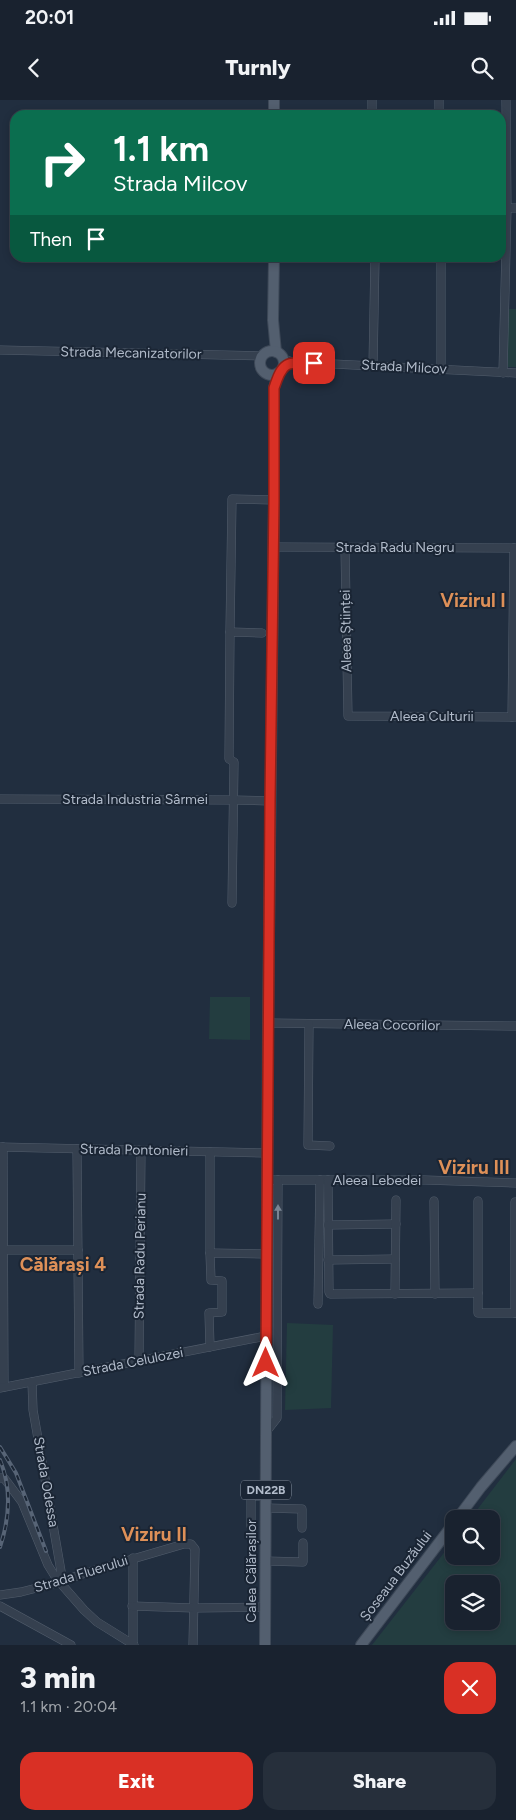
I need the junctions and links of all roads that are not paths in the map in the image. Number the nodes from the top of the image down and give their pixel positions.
1 (274, 262) edge
2 (375, 262) edge
3 (441, 262) edge
4 (504, 262) edge
5 (0, 350) edge
6 (277, 360) junction
7 (373, 366) junction
8 (441, 370) junction
9 (503, 372) junction
10 (266, 373) junction
11 (516, 373) edge
12 (274, 388) junction
13 (274, 500) junction
14 (274, 547) junction
15 (345, 547) junction
16 (515, 548) edge
17 (230, 632) junction
18 (262, 633) dead end
19 (348, 716) joint
20 (514, 717) edge
21 (0, 799) edge
22 (233, 800) junction
23 (270, 801) junction
24 (232, 903) dead end
25 (268, 1023) junction
26 (308, 1024) junction
27 (516, 1026) edge
28 (330, 1146) dead end
29 (2, 1147) edge
30 (77, 1149) junction
31 (140, 1151) junction
32 (210, 1152) junction
33 (267, 1153) junction
34 (267, 1180) junction
35 (278, 1180) junction
36 (324, 1180) junction
37 (516, 1183) edge
38 (396, 1200) dead end
39 (434, 1201) dead end
40 (478, 1201) dead end
41 (515, 1202) edge
42 (396, 1224) junction
43 (328, 1225) junction
44 (1, 1250) edge
45 (78, 1250) junction
46 (210, 1253) junction
47 (267, 1254) junction
48 (395, 1259) junction
49 (328, 1260) junction
50 (478, 1293) junction
51 (395, 1294) junction
52 (435, 1294) junction
53 (318, 1304) dead end
54 (515, 1313) edge
55 (266, 1336) junction
56 (210, 1347) junction
57 (139, 1361) junction
58 (79, 1373) junction
59 (32, 1382) junction
60 (2, 1388) edge
61 (266, 1432) junction
62 (516, 1446) edge
63 (2, 1478) edge
64 (266, 1496) junction
65 (266, 1508) junction
66 (464, 1510) edge
67 (251, 1526) dead end
68 (302, 1528) dead end
69 (445, 1535) edge
70 (303, 1543) dead end
71 (133, 1558) junction
72 (265, 1561) junction
73 (60, 1582) junction
74 (0, 1595) edge
75 (0, 1606) edge
76 (132, 1606) junction
77 (265, 1607) junction
78 (194, 1608) junction
79 (71, 1645) edge
80 (134, 1645) edge
81 (193, 1645) edge
82 (264, 1645) edge
83 (361, 1645) edge

1 - 6 main road, Calea Călărașilor / DN22B
2 - 7 street
3 - 8 street
4 - 9 street
5 - 6 street, Strada Mecanizatorilor
6 - 7 street, Strada Milcov
6 - 10 main road
6 - 10 main road, DN22B
6 - 12 main road, Calea Călărașilor / DN22B
7 - 8 street, Strada Milcov
8 - 9 street, Strada Milcov
9 - 11 street, Strada Milcov
10 - 12 main road, Calea Călărașilor / DN22B
12 - 13 main road, Calea Călărașilor / DN22B
13 - 14 main road, Calea Călărașilor / DN22B
13 - 17 street
14 - 15 street, Strada Radu Negru
14 - 23 main road, Calea Călărașilor / DN22B
15 - 16 street, Strada Radu Negru
15 - 19 street, Aleea Științei
16 - 20 street
17 - 18 street
17 - 22 street
19 - 20 street, Aleea Culturii
21 - 22 street, Strada Industria Sârmei
22 - 23 street, Strada Industria Sârmei
22 - 24 street
23 - 25 main road, Calea Călărașilor / DN22B
25 - 26 street, Aleea Cocorilor
25 - 33 main road, Calea Călărașilor / DN22B
26 - 27 street, Aleea Cocorilor
26 - 28 street
29 - 30 street, Strada Pontonieri
29 - 44 street
30 - 31 street, Strada Pontonieri
30 - 45 street
31 - 32 street, Strada Pontonieri
31 - 57 street, Strada Radu Perianu
32 - 33 street, Strada Pontonieri
32 - 46 street
33 - 34 main road, Calea Călărașilor / DN22B
34 - 35 street, Aleea Lebedei
34 - 47 main road, Calea Călărașilor / DN22B
35 - 36 street, Aleea Lebedei
61 -> 35 street
36 - 37 street, Aleea Lebedei
36 - 43 street
36 - 53 street
38 - 42 street
39 - 52 street
40 - 50 street
41 - 54 street
42 - 43 street
42 - 48 street
43 - 49 street
44 - 45 street
44 - 60 street
45 - 58 street
46 - 47 street
46 - 56 street
47 - 55 main road, Calea Călărașilor / DN22B
48 - 49 street
48 - 51 street
49 - 51 street
50 - 52 street
50 - 54 street
51 - 52 street
55 - 56 street, Strada Celulozei
55 - 61 main road, Calea Călărașilor / DN22B
56 - 57 street, Strada Celulozei
57 - 58 street, Strada Celulozei
58 - 59 street, Strada Celulozei
59 - 60 street, Strada Celulozei
59 - 73 street, Strada Odessa
61 - 64 main road, Calea Călărașilor / DN22B
62 - 66 main road
63 - 73 street, Strada Odessa
64 - 65 main road, Calea Călărașilor / DN22B
64 - 67 street
65 - 68 street
65 - 72 main road, Calea Călărașilor / DN22B
69 - 83 main road, Șoseaua Buzăului
70 - 72 street
71 - 73 street, Strada Fluerului
71 - 76 street
71 - 78 street, Strada Fluerului
72 - 77 main road, Calea Călărașilor / DN22B
73 - 74 street, Strada Fluerului
73 - 80 street, Strada Odessa
75 - 79 street
76 - 78 street
76 - 80 street
77 - 78 street
77 - 82 main road, Calea Călărașilor / DN22B
78 - 81 street

